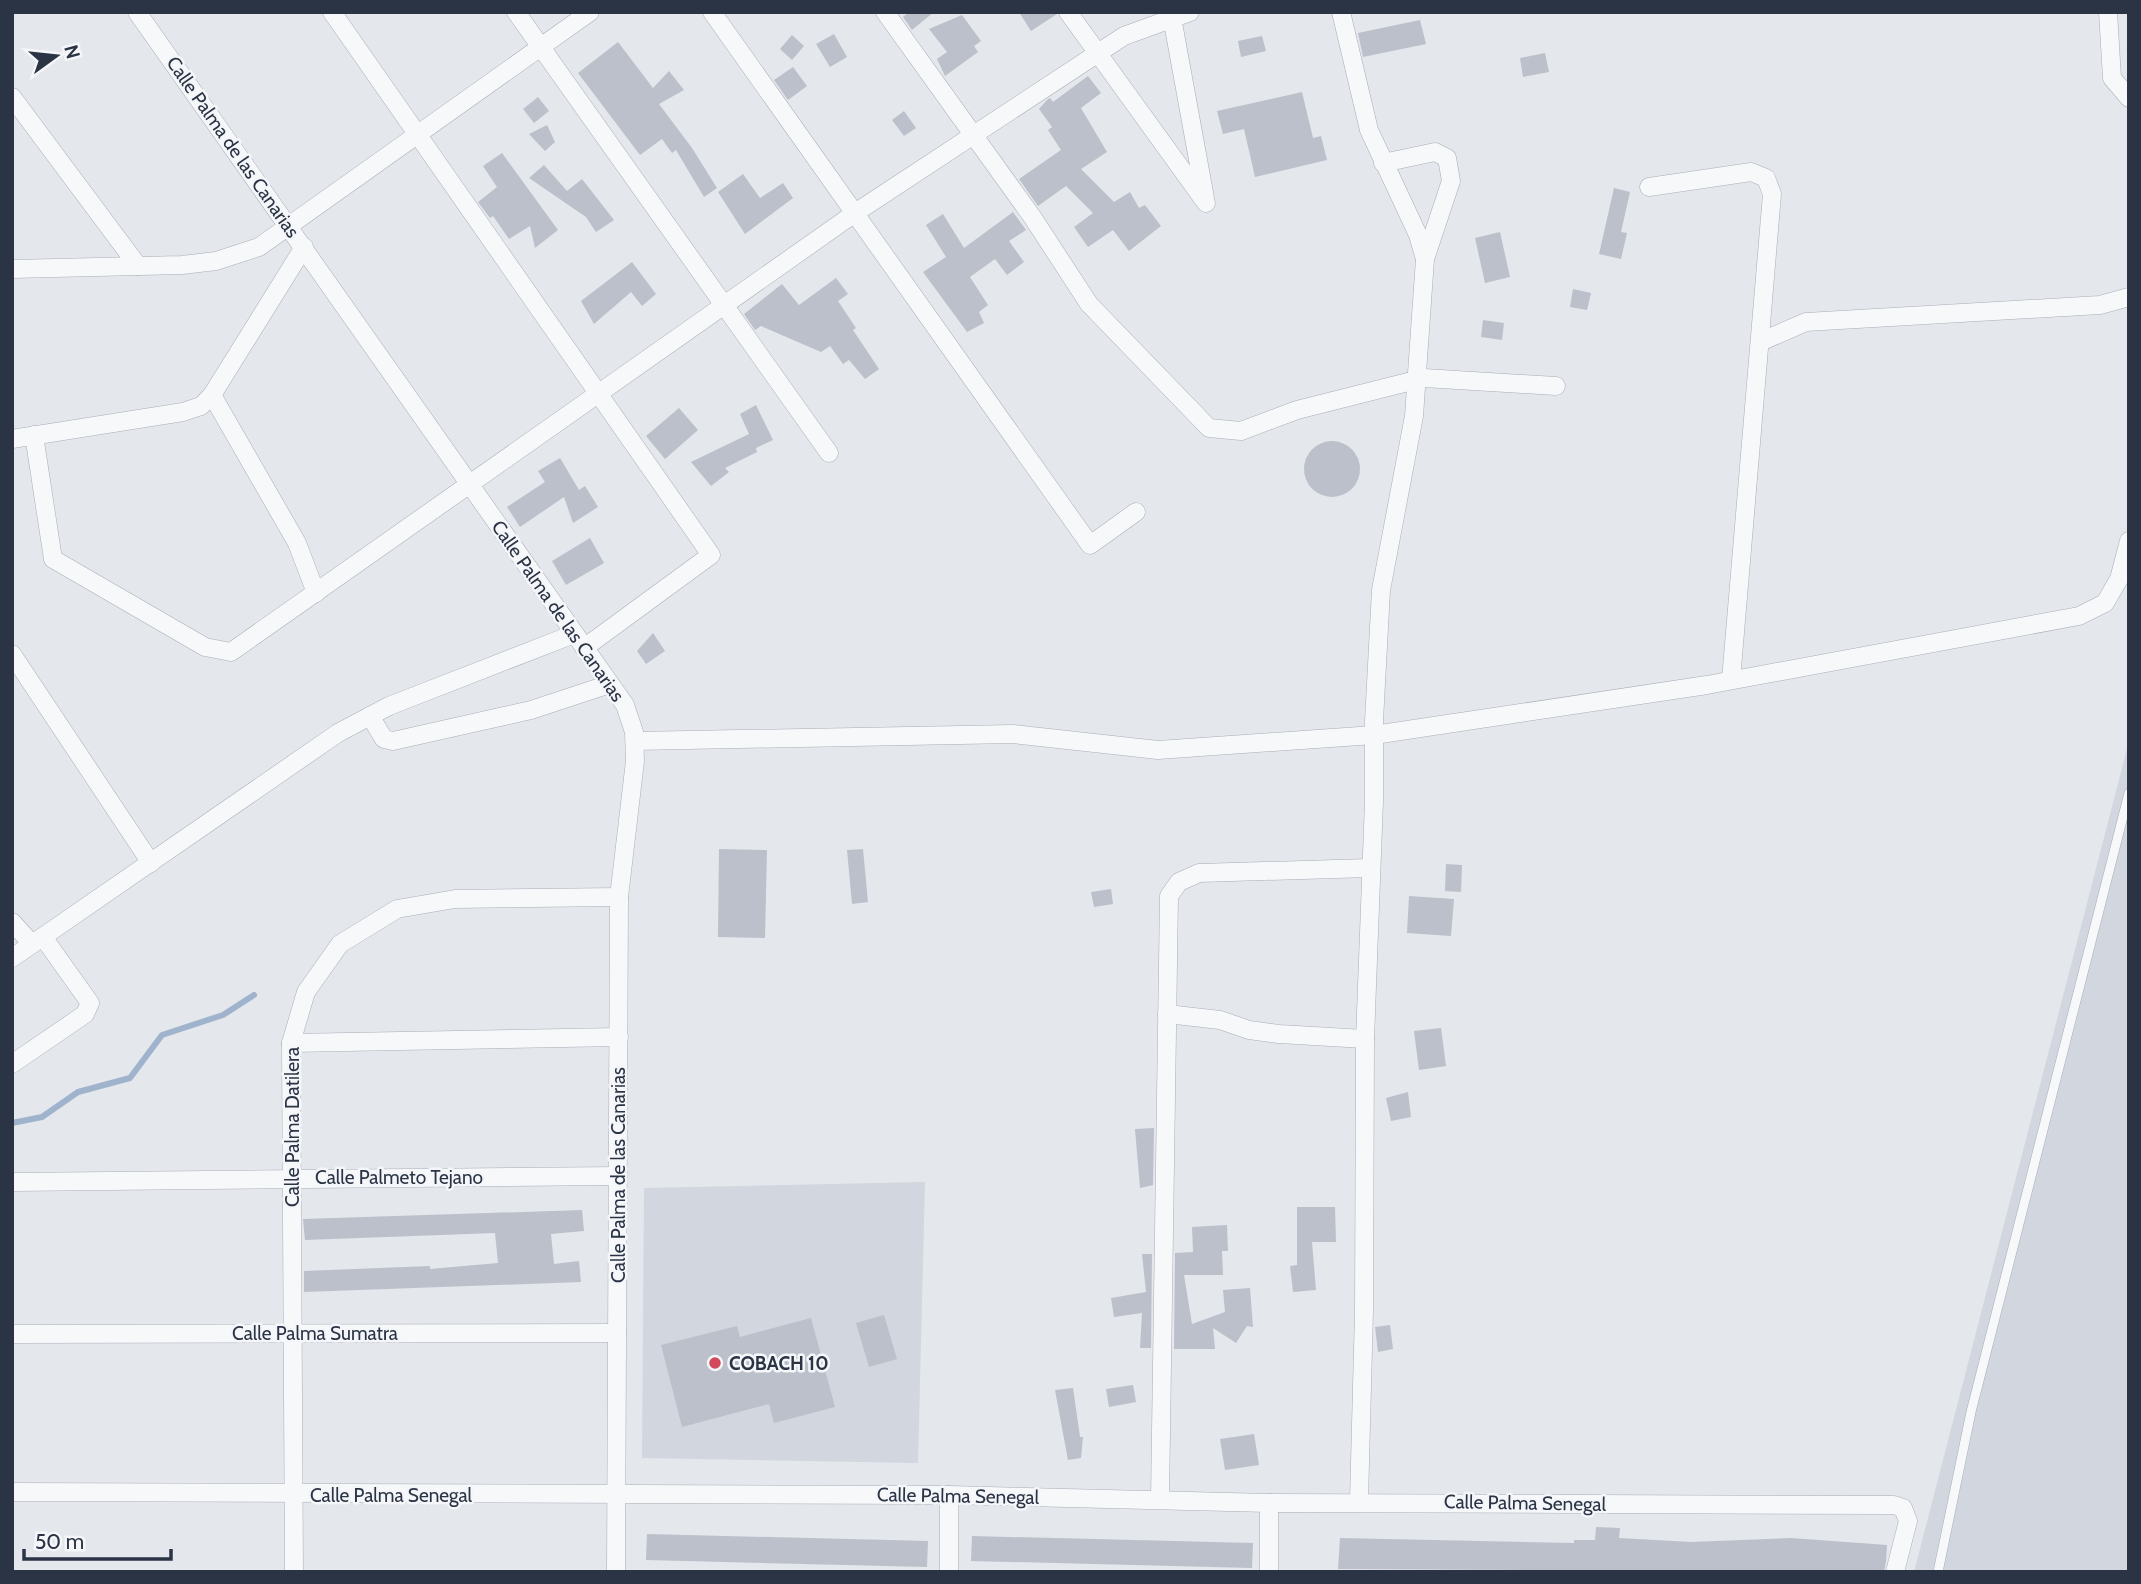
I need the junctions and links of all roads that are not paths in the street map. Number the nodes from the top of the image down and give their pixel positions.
1 (137, 12) edge
2 (332, 12) edge
3 (516, 12) edge
4 (590, 12) edge
5 (712, 12) edge
6 (885, 12) edge
7 (1068, 12) edge
8 (1190, 12) edge
9 (1341, 12) edge
10 (2108, 12) edge
11 (1171, 14) edge
12 (541, 48) junction
13 (1097, 52) junction
14 (12, 97) edge
15 (2129, 98) edge
16 (418, 135) junction
17 (974, 135) junction
18 (1383, 163) junction
19 (1649, 187) dead end
20 (855, 213) junction
21 (290, 227) junction
22 (304, 247) junction
23 (1425, 259) junction
24 (138, 266) junction
25 (12, 269) edge
26 (2129, 297) edge
27 (725, 306) junction
28 (1760, 342) junction
29 (1417, 380) junction
30 (1556, 386) dead end
31 (212, 395) junction
32 (599, 395) junction
33 (34, 435) junction
34 (12, 439) edge
35 (829, 453) dead end
36 (469, 483) junction
37 (1136, 512) dead end
38 (2129, 541) edge
39 (316, 593) junction
40 (579, 641) junction
41 (12, 654) edge
42 (1731, 680) junction
43 (610, 684) junction
44 (370, 716) junction
45 (1374, 735) junction
46 (635, 741) junction
47 (2129, 793) edge
48 (151, 863) junction
49 (1370, 868) junction
50 (619, 897) junction
51 (12, 922) edge
52 (37, 941) junction
53 (12, 958) edge
54 (1167, 1014) junction
55 (619, 1037) junction
56 (1365, 1039) junction
57 (291, 1043) junction
58 (12, 1064) edge
59 (618, 1176) junction
60 (292, 1178) junction
61 (12, 1182) edge
62 (291, 1333) junction
63 (617, 1333) junction
64 (12, 1334) edge
65 (12, 1492) edge
66 (294, 1495) junction
67 (949, 1495) junction
68 (616, 1496) junction
69 (1160, 1499) junction
70 (1359, 1501) junction
71 (1269, 1503) junction
72 (293, 1572) edge
73 (616, 1572) edge
74 (949, 1572) edge
75 (1269, 1572) edge
76 (1895, 1572) edge
77 (1938, 1572) edge

1 - 21 street, Calle Palma de las Canarias
2 - 16 street
3 - 12 street
4 - 12 street
5 - 20 street
6 - 17 street
7 - 13 street
8 - 11 street
9 - 18 street
10 - 15 street
11 - 13 street
11 - 13 street
12 - 16 street
12 - 27 street
13 - 17 street
14 - 24 street
16 - 21 street
16 - 32 street
17 - 20 street
17 - 29 street
18 - 23 street
18 - 23 street
19 - 28 street
20 - 27 street
20 - 37 street
21 - 22 street, Calle Palma de las Canarias
21 - 24 street
22 - 31 street
22 - 36 street, Calle Palma de las Canarias
23 - 29 street
24 - 25 street
26 - 28 street
27 - 32 street
27 - 35 street
28 - 42 street
29 - 30 street
29 - 45 street
31 - 33 street
31 - 39 street
32 - 36 street
32 - 40 street
33 - 34 street
33 - 39 street
36 - 39 street
36 - 40 street, Calle Palma de las Canarias
38 - 42 street
40 - 43 street, Calle Palma de las Canarias
40 - 44 street
41 - 48 street
42 - 45 street
43 - 44 street
43 - 46 street, Calle Palma de las Canarias
44 - 48 street
45 - 46 street
45 - 49 street
46 - 50 street, Calle Palma de las Canarias
47 - 77 lane
48 - 52 street
49 - 54 street
49 - 56 street
50 - 55 street, Calle Palma de las Canarias
50 - 57 street, Calle Palma Datilera
51 - 52 street
52 - 53 street
52 - 58 street
54 - 56 street
54 - 69 street
55 - 57 street
55 - 59 street, Calle Palma de las Canarias
56 - 70 street
57 - 60 street, Calle Palma Datilera
59 - 60 street, Calle Palmeto Tejano
59 - 63 street, Calle Palma de las Canarias
60 - 61 street, Calle Palmeto Tejano
60 - 62 street, Calle Palma Datilera
62 - 63 street, Calle Palma Sumatra
62 - 64 street, Calle Palma Sumatra
62 - 66 street, Calle Palma Datilera
63 - 68 street, Calle Palma de las Canarias
65 - 66 street, Calle Palma Senegal
66 - 68 street, Calle Palma Senegal
66 - 72 street, Calle Palma Datilera
67 - 68 street, Calle Palma Senegal
67 - 69 street, Calle Palma Senegal
67 - 74 street
68 - 73 street, Calle Palma de las Canarias
69 - 71 street, Calle Palma Senegal
70 - 71 street, Calle Palma Senegal
70 - 76 street, Calle Palma Senegal
71 - 75 street

